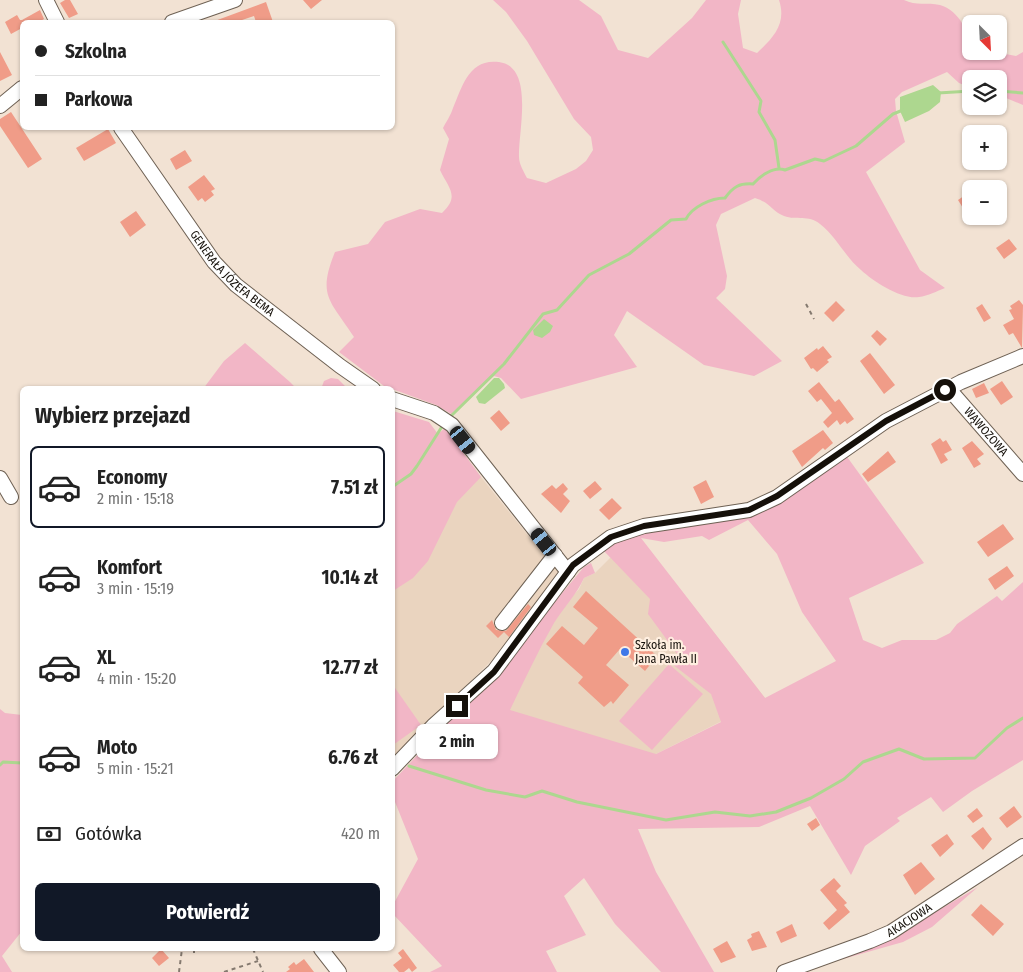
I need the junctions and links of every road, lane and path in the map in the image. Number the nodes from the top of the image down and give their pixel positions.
1 (46, 0) edge
2 (235, 0) edge
3 (56, 20) edge
4 (178, 20) edge
5 (20, 90) edge
6 (0, 106) edge
7 (122, 130) edge
8 (806, 304) dead end
9 (814, 319) dead end
10 (1023, 356) edge
11 (369, 386) edge
12 (948, 388) junction
13 (395, 400) edge
14 (1023, 474) edge
15 (0, 478) edge
16 (11, 497) dead end
17 (555, 556) junction
18 (570, 568) junction
19 (502, 623) dead end
20 (395, 766) edge
21 (1023, 846) edge
22 (182, 951) edge
23 (254, 951) edge
24 (323, 951) edge
25 (258, 961) junction
26 (179, 972) edge
27 (224, 972) edge
28 (263, 972) edge
29 (339, 972) edge
30 (784, 972) edge

1 - 3 street
2 - 4 street
5 - 6 street
7 - 11 street, GENERAŁA JÓZEFA BEMA
8 - 9 path
10 - 12 street
12 - 14 street, WĄWOZOWA
12 - 18 street
13 - 17 street
15 - 16 street
17 - 18 street
17 - 19 street
18 - 20 street
21 - 30 street, AKACJOWA
22 - 26 path
23 - 25 path
24 - 29 street
25 - 27 path
25 - 28 path

